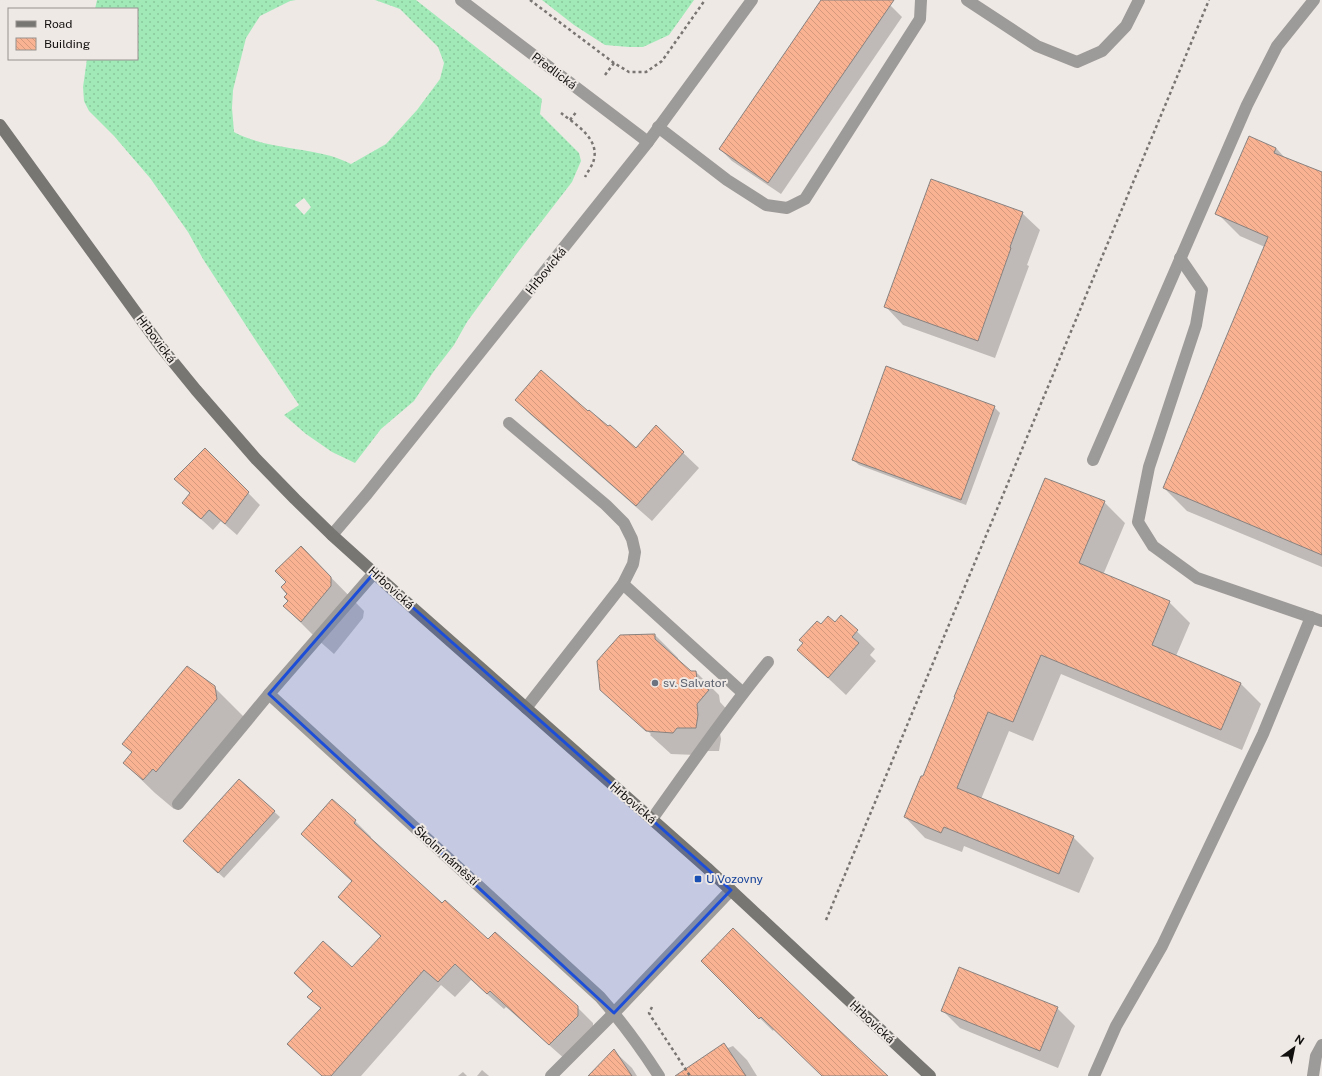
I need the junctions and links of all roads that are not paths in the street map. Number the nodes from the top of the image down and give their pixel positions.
1 (461, 0) edge
2 (752, 0) edge
3 (921, 0) edge
4 (967, 0) edge
5 (1138, 0) edge
6 (1314, 0) edge
7 (0, 124) edge
8 (658, 127) junction
9 (648, 142) junction
10 (1180, 258) junction
11 (509, 423) dead end
12 (1093, 460) dead end
13 (332, 535) junction
14 (374, 573) junction
15 (623, 584) junction
16 (1316, 619) edge
17 (768, 662) dead end
18 (743, 693) junction
19 (269, 694) junction
20 (526, 708) junction
21 (178, 804) dead end
22 (652, 820) junction
23 (731, 890) junction
24 (614, 1013) junction
25 (1322, 1045) edge
26 (551, 1076) edge
27 (659, 1076) edge
28 (930, 1076) edge
29 (1094, 1076) edge
30 (1313, 1076) edge

1 - 9 street, Předlická
2 - 8 street, Hrbovická
3 - 8 street
4 - 5 street
6 - 10 street
7 - 13 main road, Hrbovická
8 - 9 street, Hrbovická
9 - 13 street, Hrbovická
10 - 12 street
10 - 16 street
11 - 15 street
13 - 14 main road, Hrbovická
14 - 19 street
14 - 20 main road, Hrbovická
15 - 18 street
15 - 20 street
16 - 29 street
17 - 18 street
18 - 22 street
19 - 21 street
19 - 24 street, Školní náměstí
20 - 22 main road, Hrbovická
22 - 23 main road, Hrbovická
23 - 24 street
23 - 28 main road, Hrbovická
24 - 26 street
24 - 27 street, Školní náměstí
25 - 30 street

